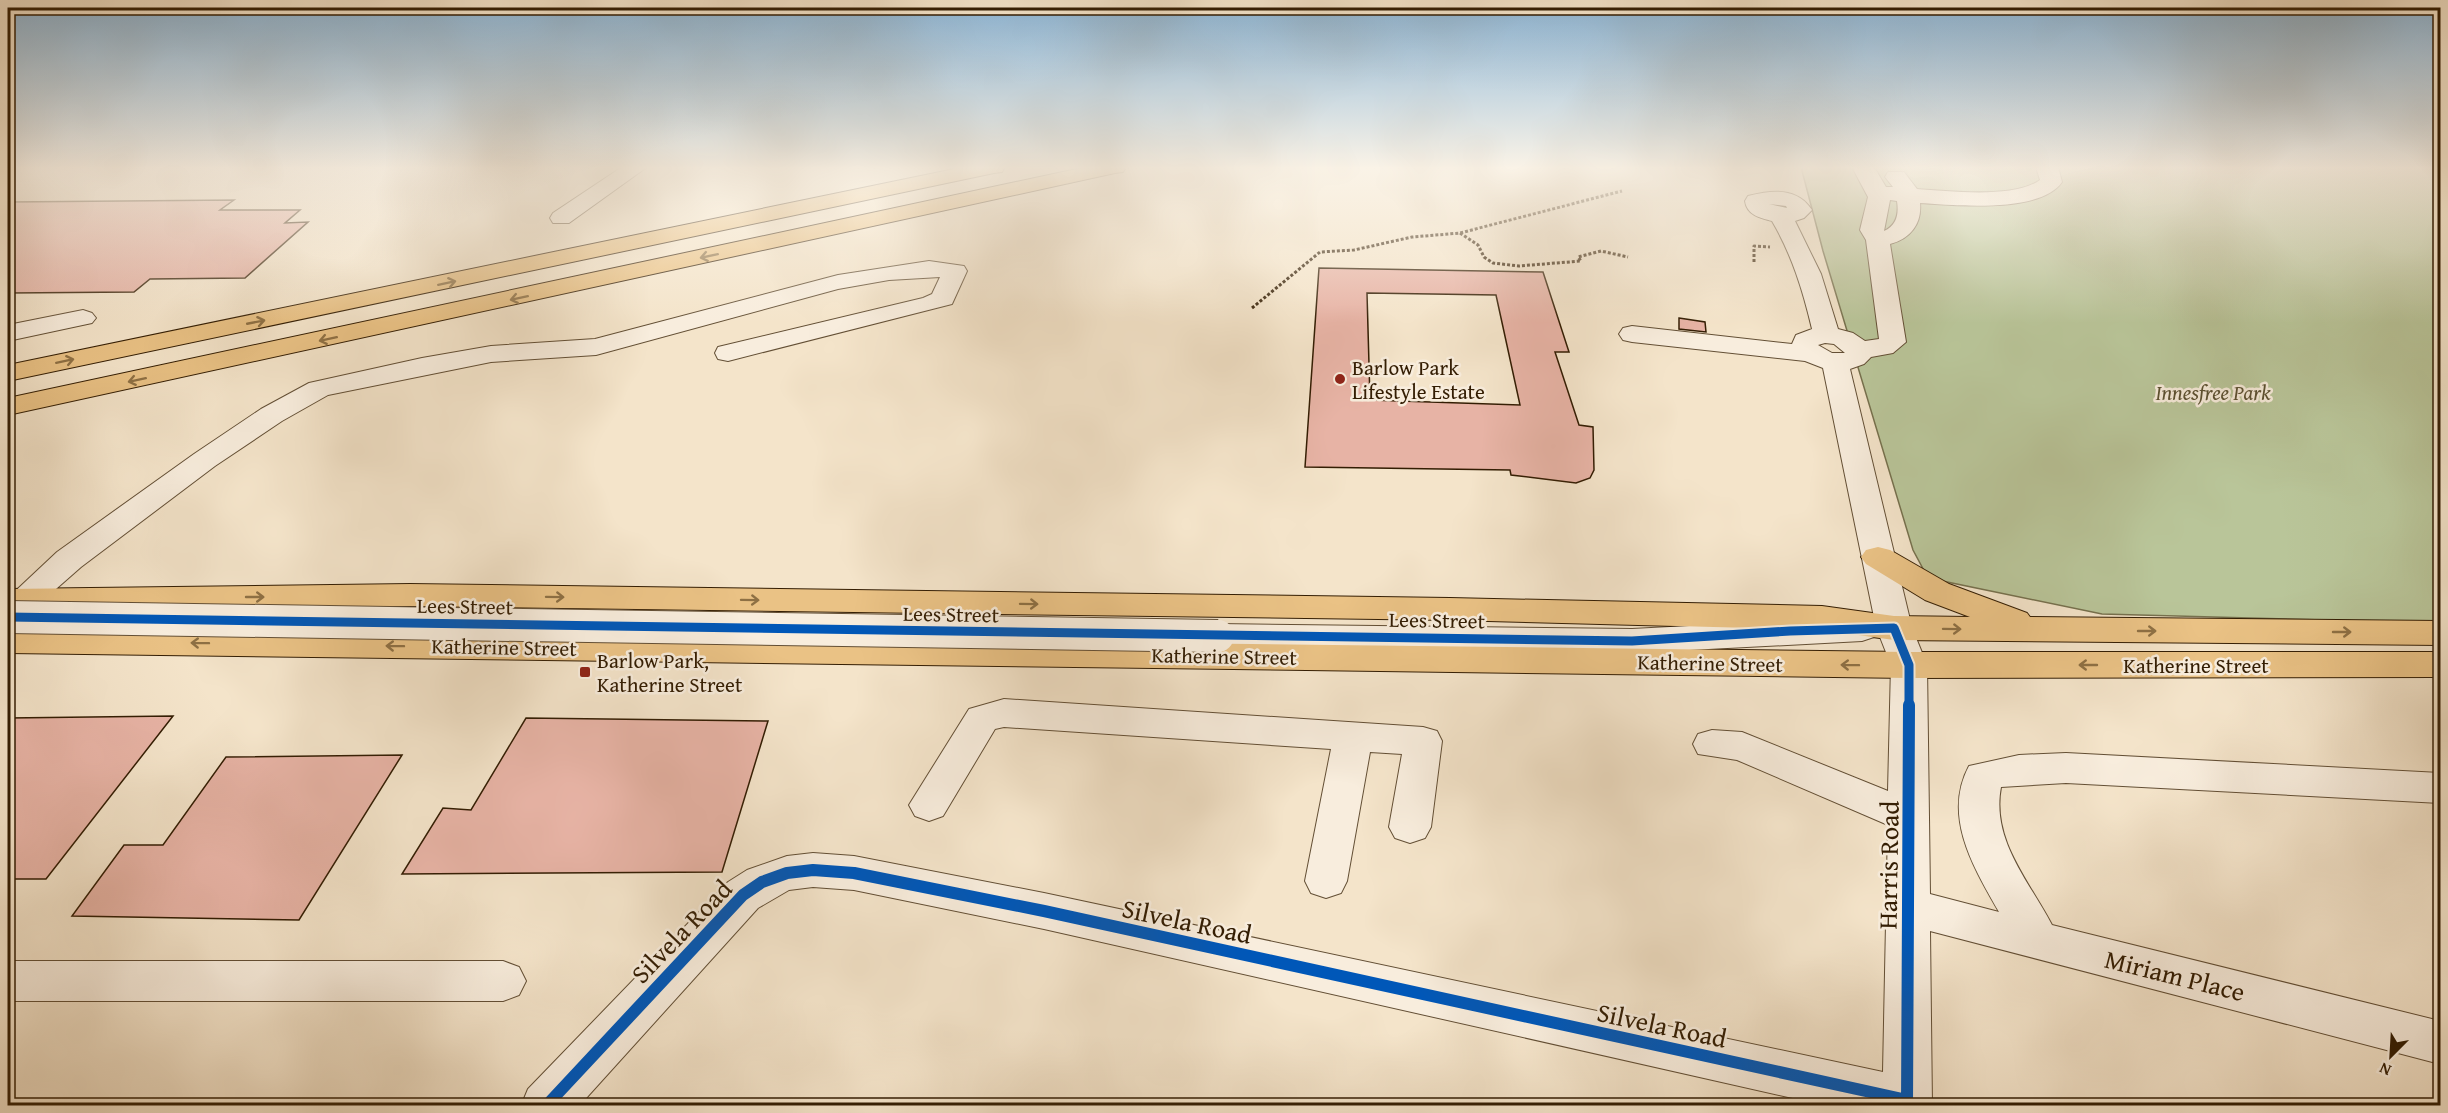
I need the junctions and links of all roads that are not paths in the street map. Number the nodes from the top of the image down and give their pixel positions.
1 (750, 219) edge
2 (875, 219) edge
3 (1783, 219) edge
4 (1876, 219) edge
5 (1909, 219) edge
6 (1878, 240) junction
7 (83, 318) dead end
8 (1632, 327) dead end
9 (8, 333) edge
10 (1828, 349) junction
11 (728, 353) dead end
12 (8, 373) edge
13 (8, 407) edge
14 (1878, 557) junction
15 (12, 609) edge
16 (2042, 630) junction
17 (2440, 633) edge
18 (8, 641) edge
19 (142, 643) junction
20 (1901, 647) junction
21 (8, 663) edge
22 (2440, 665) edge
23 (1353, 736) junction
24 (1712, 744) dead end
25 (2440, 788) edge
26 (930, 805) dead end
27 (1910, 817) junction
28 (1410, 827) dead end
29 (1326, 881) dead end
30 (1908, 907) junction
31 (2037, 939) junction
32 (8, 981) edge
33 (504, 981) dead end
34 (2440, 1044) edge
35 (1907, 1103) edge
36 (546, 1106) edge

12 -> 1 main road
2 -> 13 main road
3 - 10 street, Harris Road
4 - 6 street
5 - 6 street
6 - 10 street
7 - 9 street
8 - 10 street
10 - 14 street, Harris Road
11 - 15 street
14 - 16 main road
14 - 20 street, Harris Road
15 - 20 street, Lees Street, bridge
15 -> 20 main road, Katherine Street
16 -> 17 main road, Katherine Street
20 -> 16 main road, Katherine Street
18 - 19 main road, Katherine Street
20 -> 19 main road, Katherine Street
19 - 21 main road
22 -> 20 main road, Katherine Street
20 - 27 street, Harris Road
23 - 26 street
23 - 28 street
23 - 29 street
24 - 27 street
25 - 31 street
27 - 30 street, Harris Road
30 - 31 street, Miriam Place
30 - 35 street, Harris Road
31 - 34 street, Miriam Place
32 - 33 street
35 - 36 street, Silvela Road

